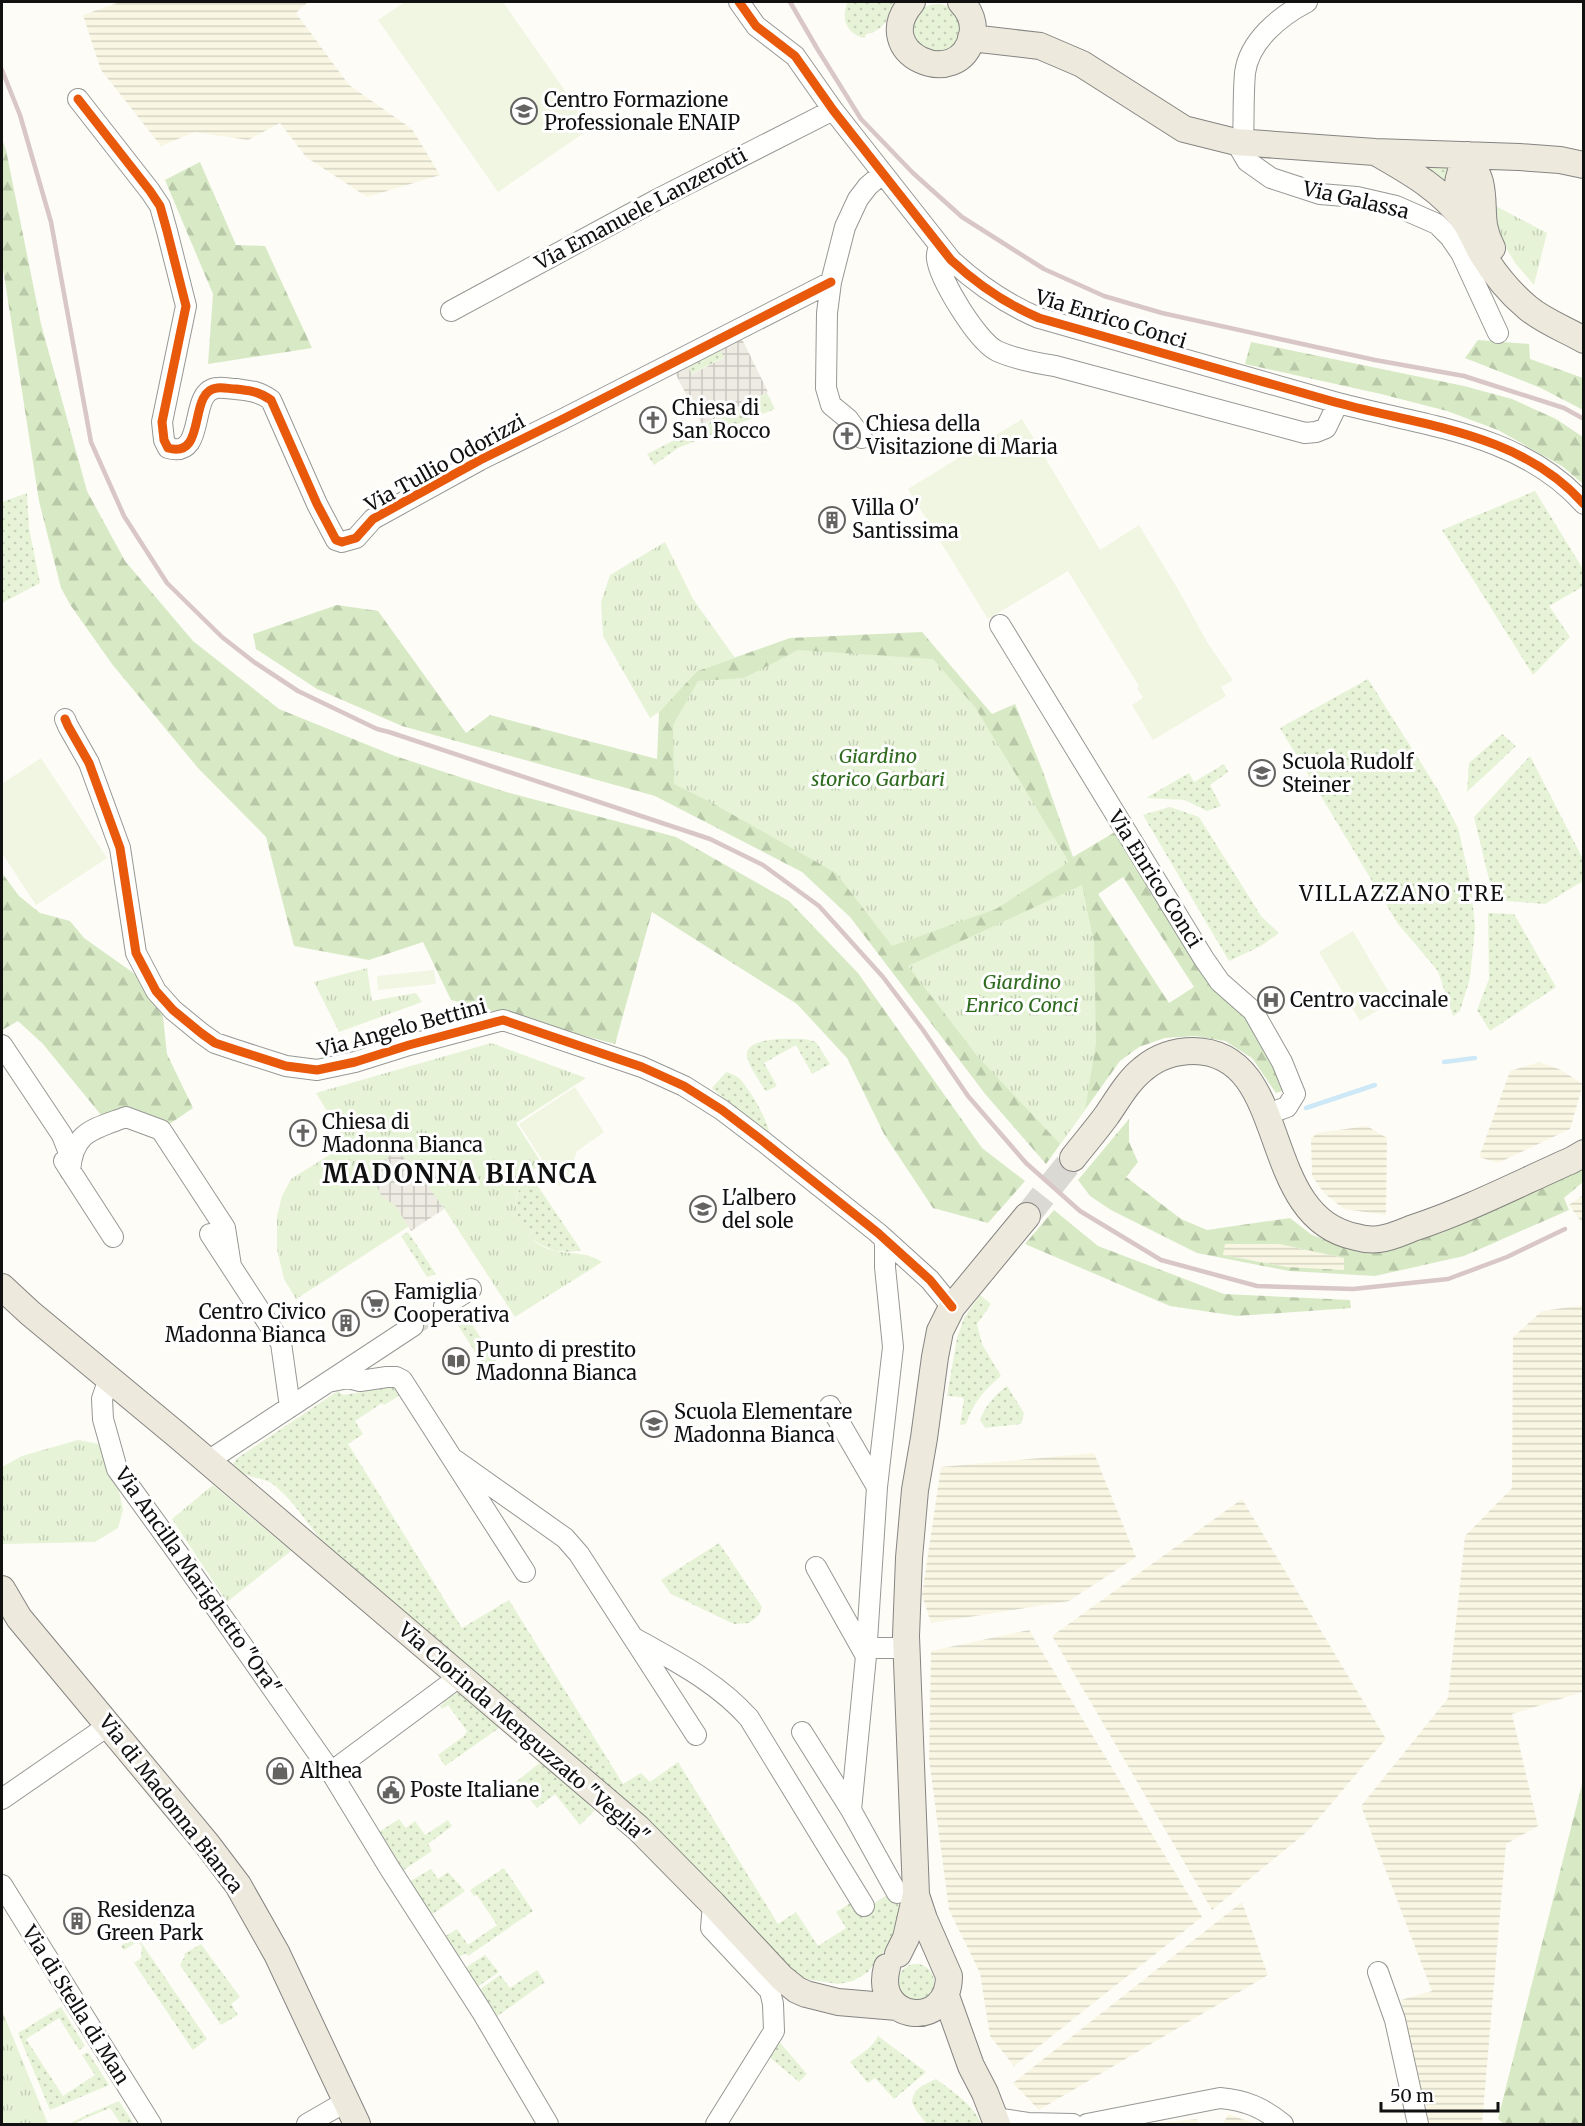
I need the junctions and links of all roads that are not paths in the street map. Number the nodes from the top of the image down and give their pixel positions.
1 (739, 2) edge
2 (912, 2) edge
3 (961, 2) edge
4 (1307, 2) edge
5 (972, 38) junction
6 (78, 99) dead end
7 (833, 110) junction
8 (1240, 142) junction
9 (1375, 152) junction
10 (1468, 155) junction
11 (1519, 157) junction
12 (1584, 165) edge
13 (882, 174) junction
14 (1482, 196) junction
15 (1464, 221) junction
16 (939, 246) junction
17 (831, 282) junction
18 (451, 311) dead end
19 (1498, 333) dead end
20 (1579, 337) edge
21 (1338, 403) junction
22 (862, 438) dead end
23 (1584, 504) edge
24 (1000, 625) dead end
25 (65, 718) dead end
26 (2, 1045) edge
27 (1265, 1115) junction
28 (49, 1138) dead end
29 (1584, 1153) edge
30 (1073, 1158) tunnel mouth
31 (71, 1164) junction
32 (1027, 1216) tunnel mouth
33 (210, 1233) dead end
34 (112, 1237) dead end
35 (885, 1239) junction
36 (231, 1266) junction
37 (2, 1287) edge
38 (471, 1289) dead end
39 (444, 1306) tunnel mouth
40 (952, 1306) junction
41 (413, 1326) tunnel mouth
42 (109, 1378) junction
43 (328, 1382) junction
44 (830, 1406) dead end
45 (290, 1407) junction
46 (455, 1460) junction
47 (208, 1461) junction
48 (877, 1487) junction
49 (816, 1567) dead end
50 (525, 1572) dead end
51 (2, 1589) edge
52 (631, 1636) junction
53 (906, 1648) junction
54 (866, 1652) junction
55 (459, 1677) junction
56 (109, 1725) junction
57 (802, 1732) dead end
58 (696, 1735) dead end
59 (331, 1772) junction
60 (2, 1799) edge
61 (851, 1810) junction
62 (2, 1885) edge
63 (906, 1894) junction
64 (713, 1904) junction
65 (864, 1906) dead end
66 (940, 1959) junction
67 (893, 1961) junction
68 (1378, 1972) dead end
69 (946, 1996) junction
70 (838, 2002) junction
71 (909, 2010) junction
72 (970, 2066) junction
73 (347, 2101) junction
74 (996, 2121) edge
75 (151, 2124) edge
76 (307, 2124) edge
77 (357, 2124) edge
78 (548, 2124) edge
79 (716, 2124) edge
80 (1073, 2124) edge
81 (1088, 2124) edge
82 (1283, 2124) edge
83 (1418, 2124) edge

1 - 7 street, Via Enrico Conci
2 - 5 main road
3 - 5 main road
4 - 8 street
5 - 8 main road, Via Galassa
6 - 17 street, Via Tullio Odorizzi
7 - 13 street, Via Enrico Conci
7 - 18 street, Via Emanuele Lanzerotti
8 - 9 main road, Via Galassa
8 - 19 street, Via Galassa
9 - 10 main road, Via Galassa
9 - 15 main road
10 - 11 main road, Via Galassa
10 - 14 main road
10 - 15 main road
11 - 12 main road, Via Galassa
11 - 14 main road
13 - 16 street, Via Enrico Conci
13 - 17 street
14 - 20 main road
15 - 20 main road
16 - 21 street, Via Enrico Conci
16 - 21 street
17 - 22 street
21 - 23 street, Via Enrico Conci
24 - 27 street, Via Enrico Conci
25 - 35 street, Via Angelo Bettini
26 - 31 street
27 - 29 main road
27 - 30 main road
28 - 31 street
31 - 34 street
31 - 36 street
32 - 40 main road
33 - 36 street
35 - 40 street, Via Angelo Bettini
35 - 48 street
36 - 45 street
37 - 42 main road, Via Clorinda Menguzzato "Veglia"
38 - 39 street
40 - 53 main road
41 - 43 street
42 - 47 main road, Via Clorinda Menguzzato "Veglia"
42 - 59 street, Via Ancilla Marighetto "Ora"
43 - 45 street
43 - 46 street
44 - 48 street
45 - 47 street
46 - 50 street
46 - 52 street
47 - 55 main road, Via Clorinda Menguzzato "Veglia"
48 - 54 street
49 - 54 street
51 - 56 main road, Via di Madonna Bianca
52 - 58 street
52 - 65 street
53 - 54 street
53 - 63 main road
54 - 61 street
55 - 59 street
55 - 64 main road, Via Clorinda Menguzzato "Veglia"
56 - 60 street
56 - 73 main road, Via di Madonna Bianca
57 - 61 street
59 - 78 street, Via Ancilla Marighetto "Ora"
61 - 63 street
62 - 75 street, Via di Stella di Man
63 - 66 main road
63 - 67 main road
64 - 70 main road, Via Clorinda Menguzzato "Veglia"
64 - 79 street
66 - 67 main road
66 - 69 main road
67 - 70 main road
67 - 71 main road
68 - 83 street
69 - 71 main road
69 - 72 main road
70 - 71 main road, Via Clorinda Menguzzato "Veglia"
71 - 72 main road
72 - 74 main road
73 - 76 street
73 - 77 main road, Via di Madonna Bianca
74 - 80 street
81 - 82 street

